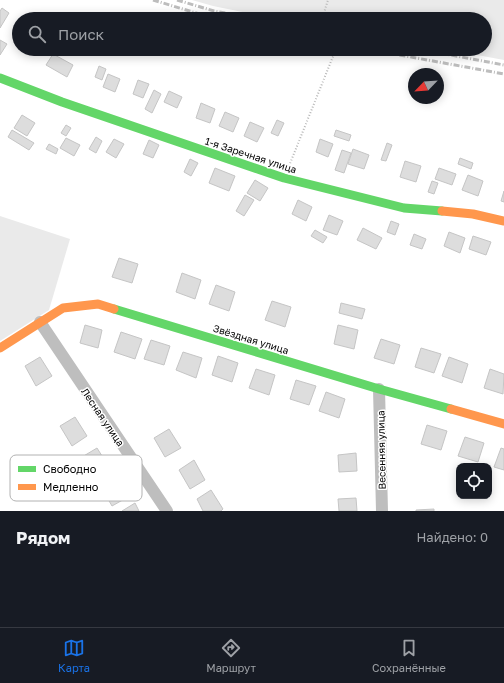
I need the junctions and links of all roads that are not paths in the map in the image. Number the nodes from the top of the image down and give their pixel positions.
1 (0, 78) edge
2 (504, 221) edge
3 (40, 322) junction
4 (0, 348) edge
5 (380, 389) junction
6 (504, 424) edge
7 (129, 455) edge
8 (142, 474) edge
9 (167, 511) edge
10 (382, 511) edge

1 - 2 street, 1-я Заречная улица
3 - 4 street, Звёздная улица
3 - 5 street, Звёздная улица
3 - 7 street, Лесная улица
5 - 6 street, Звёздная улица
5 - 10 street, Весенняя улица
8 - 9 street, Лесная улица

